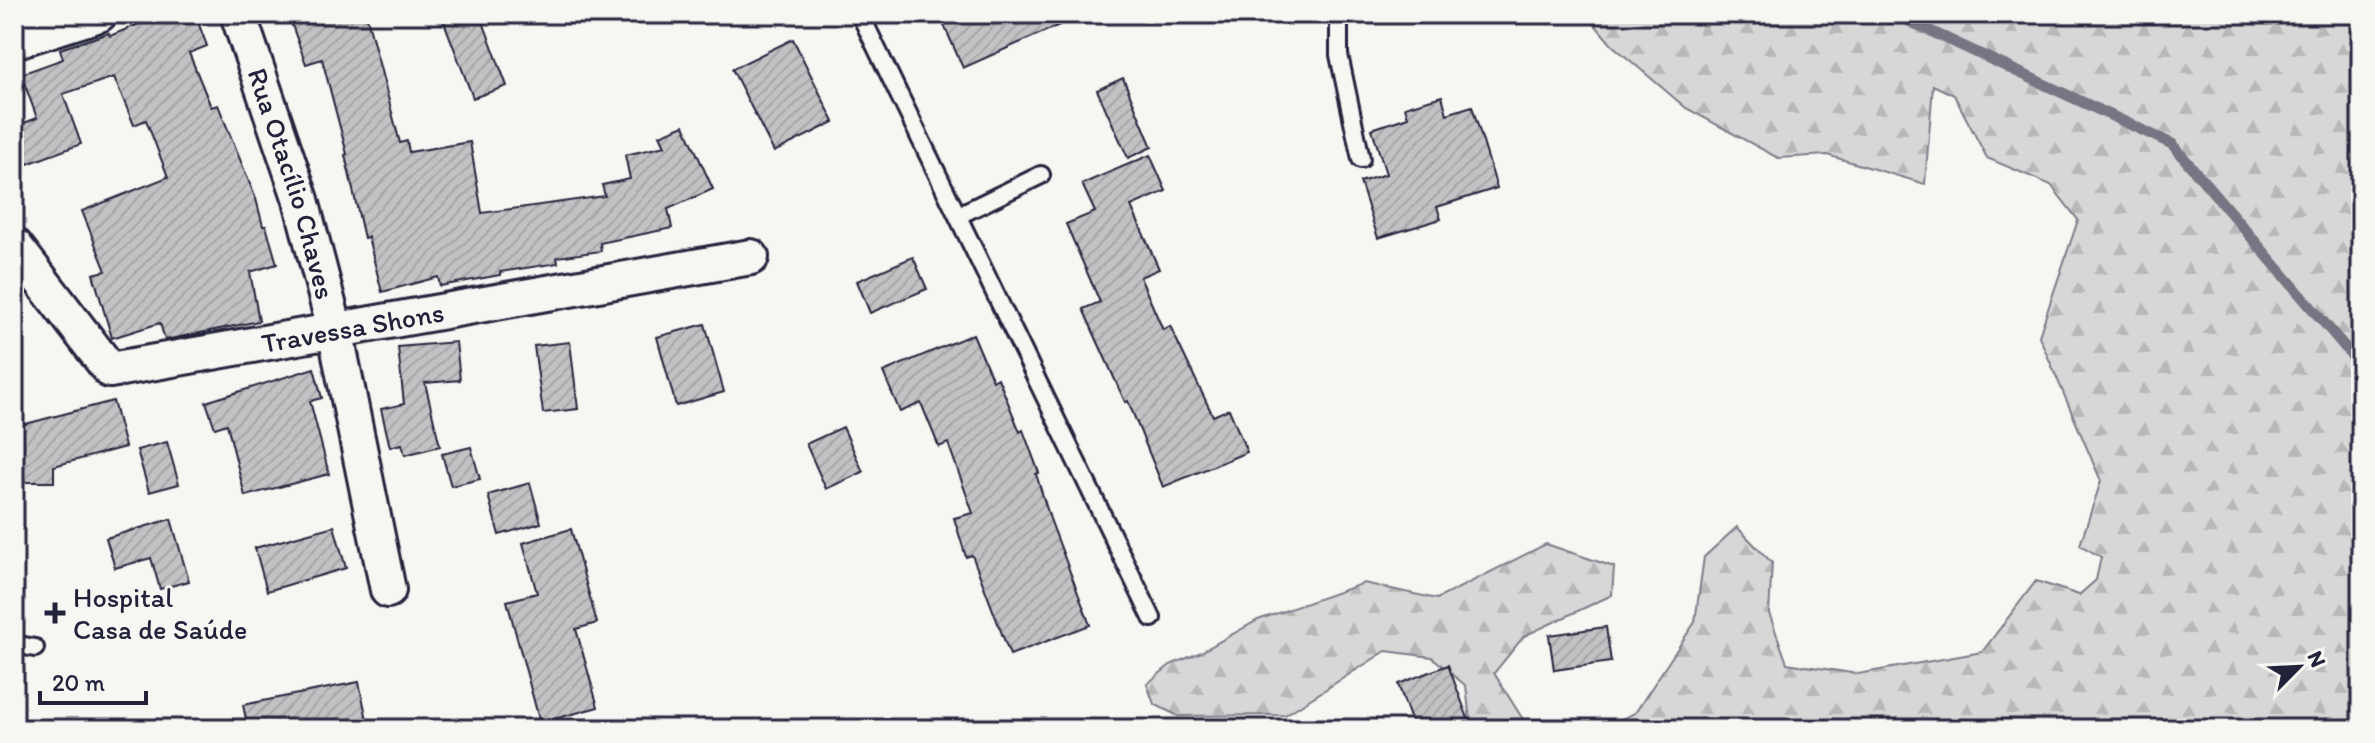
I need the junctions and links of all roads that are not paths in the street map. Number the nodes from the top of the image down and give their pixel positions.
1 (99, 14) edge
2 (238, 14) edge
3 (860, 14) edge
4 (1339, 14) edge
5 (14, 41) edge
6 (1361, 159) dead end
7 (1041, 175) dead end
8 (959, 215) junction
9 (14, 245) edge
10 (751, 257) dead end
11 (335, 330) junction
12 (388, 590) dead end
13 (1152, 618) dead end
14 (14, 644) edge
15 (35, 648) dead end

1 - 5 street
2 - 11 street, Rua Otacílio Chaves
3 - 8 lane
4 - 6 lane
7 - 8 lane
8 - 13 lane
9 - 11 street, Travessa Shons
10 - 11 street, Travessa Shons
11 - 12 street, Rua Otacílio Chaves
14 - 15 lane

